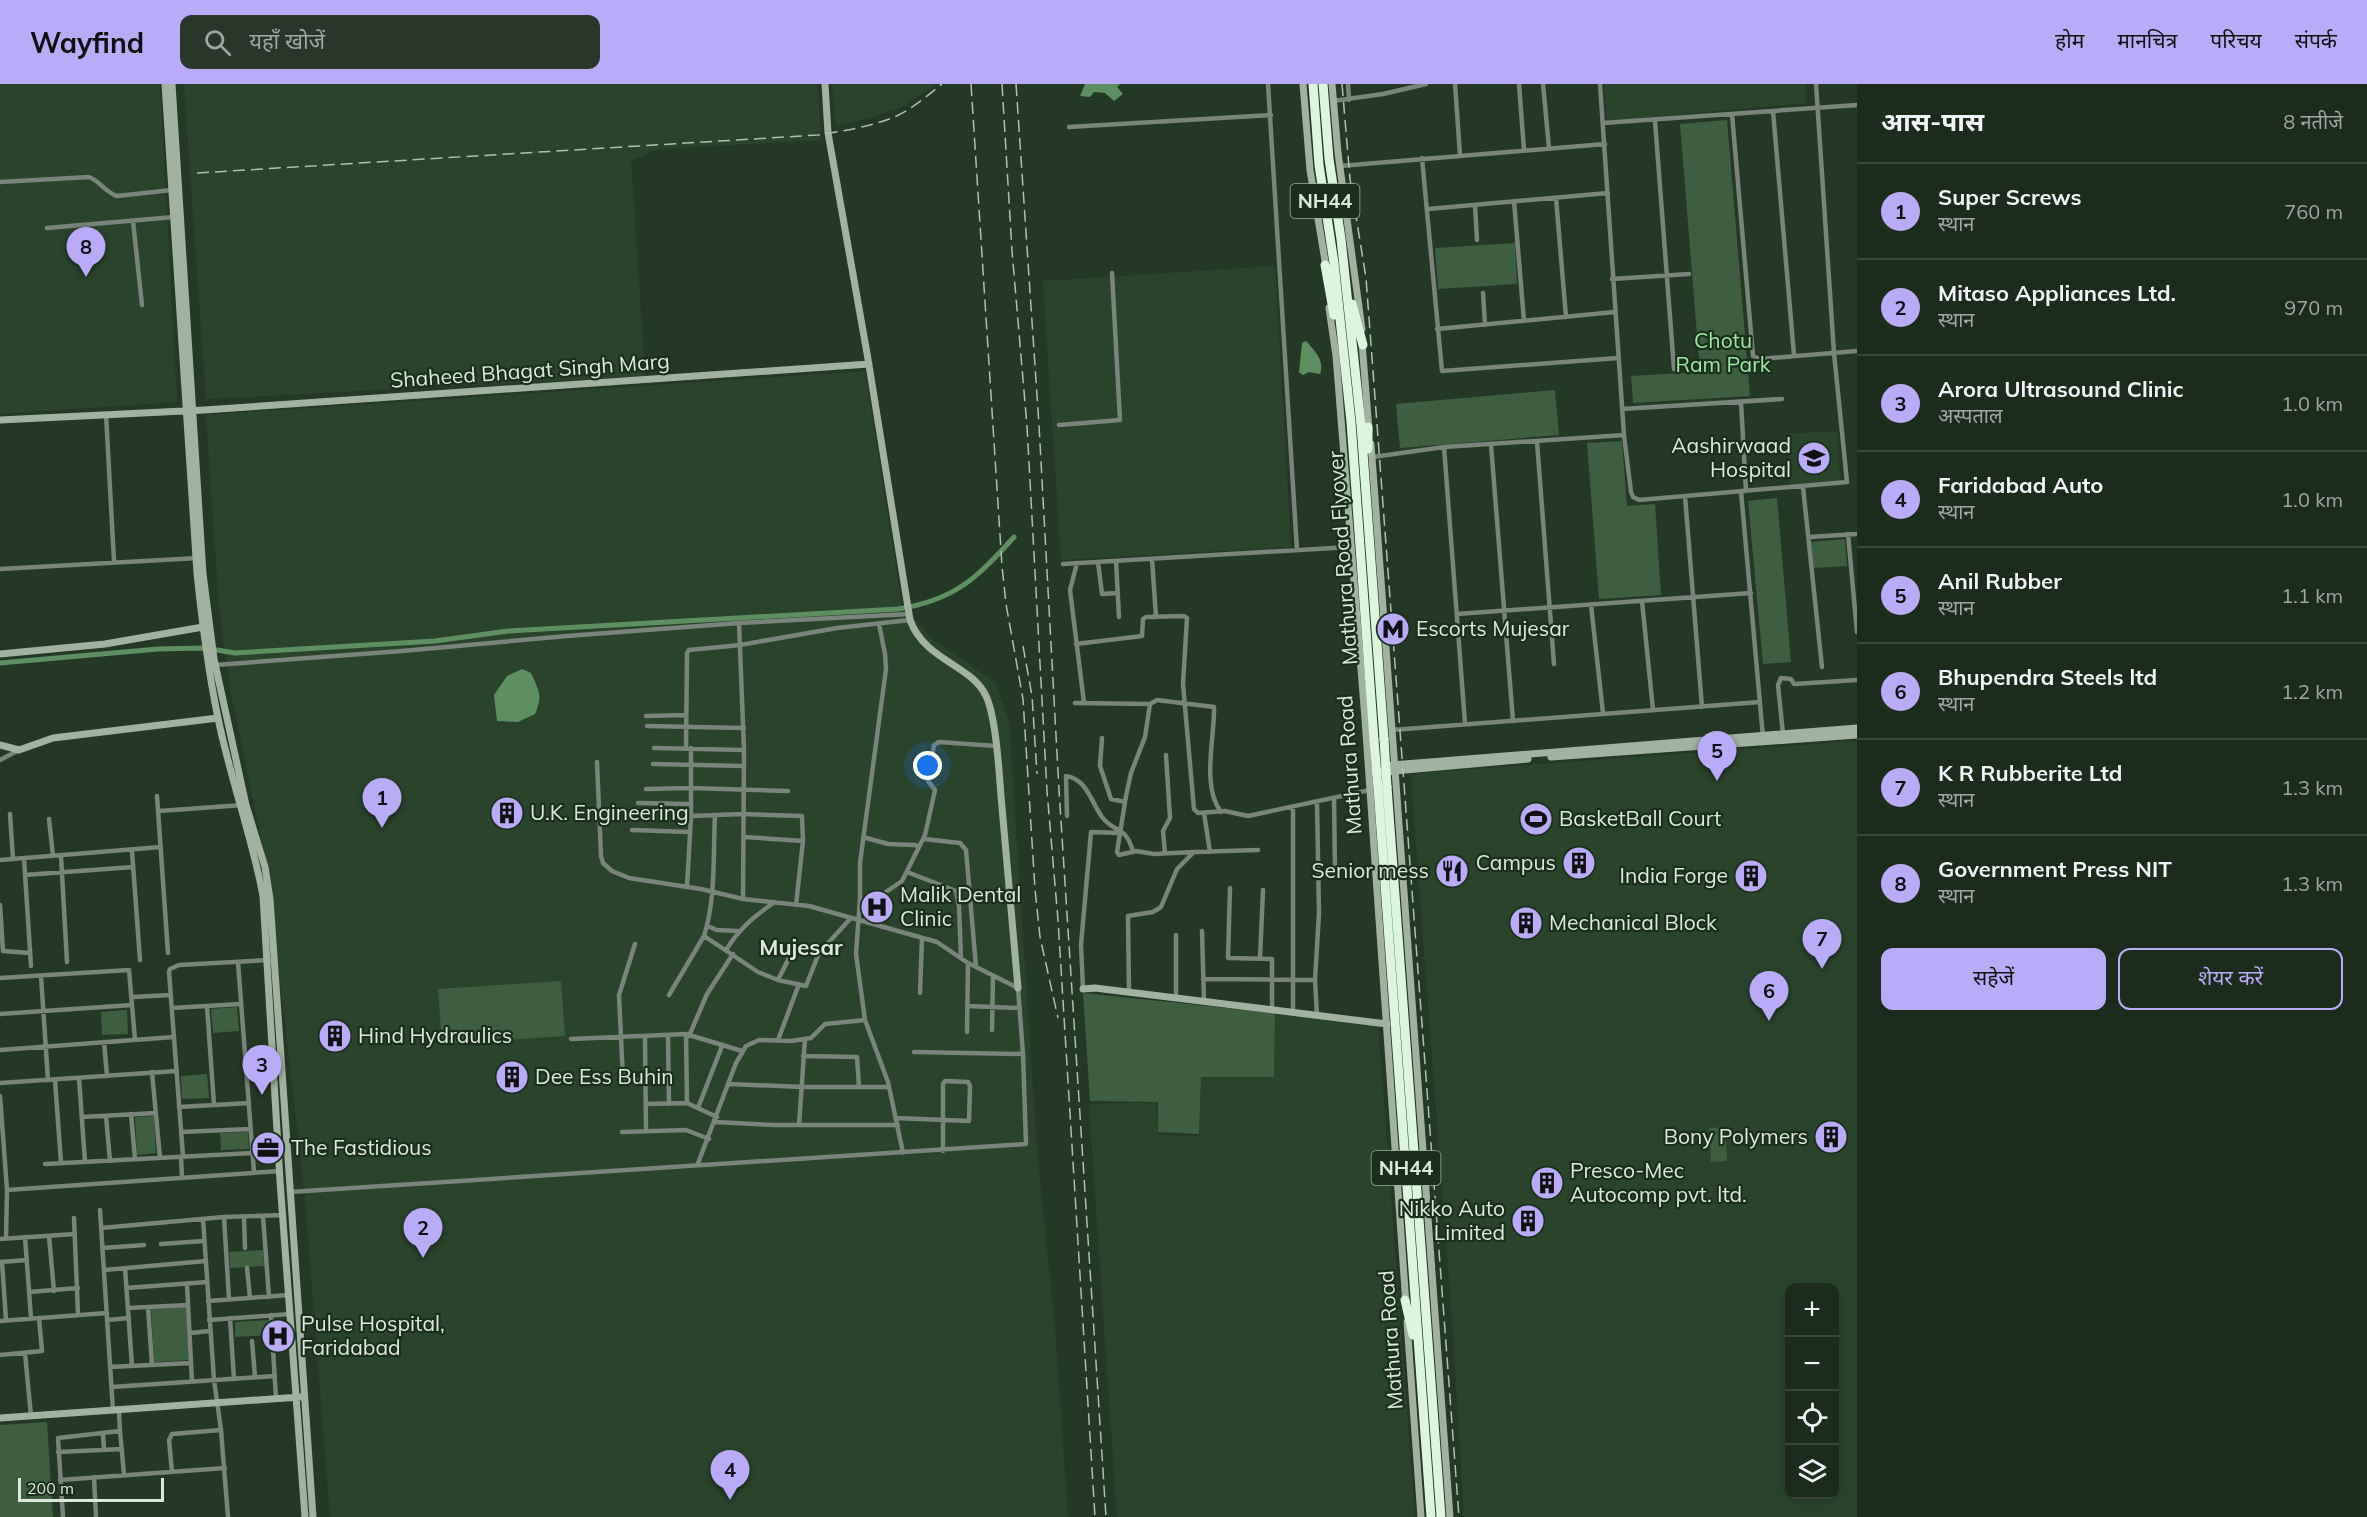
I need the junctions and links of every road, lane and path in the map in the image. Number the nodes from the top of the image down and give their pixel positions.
1 (165, 84) edge
2 (172, 84) edge
3 (825, 84) edge
4 (1268, 84) edge
5 (1303, 84) edge
6 (1312, 84) edge
7 (1323, 84) edge
8 (1332, 84) edge
9 (1348, 84) edge
10 (1426, 84) edge
11 (1455, 84) edge
12 (1519, 84) edge
13 (1543, 84) edge
14 (1600, 84) edge
15 (1816, 84) edge
16 (1349, 100) junction
17 (1333, 101) junction
18 (1857, 105) edge
19 (1818, 107) junction
20 (1773, 111) junction
21 (1732, 114) junction
22 (1271, 115) junction
23 (1655, 121) junction
24 (1603, 123) junction
25 (1069, 127) dead end
26 (1605, 144) junction
27 (1549, 148) junction
28 (1524, 150) junction
29 (1460, 155) junction
30 (1422, 158) junction
31 (1340, 166) junction
32 (0, 182) edge
33 (172, 190) junction
34 (1608, 194) junction
35 (1557, 198) junction
36 (1514, 201) junction
37 (1475, 205) junction
38 (1428, 209) junction
39 (174, 217) junction
40 (134, 221) junction
41 (47, 228) dead end
42 (1477, 240) dead end
43 (1325, 265) junction
44 (1112, 273) dead end
45 (1689, 274) dead end
46 (1667, 275) junction
47 (1612, 279) junction
48 (1346, 288) junction
49 (1483, 293) dead end
50 (142, 305) dead end
51 (1615, 312) junction
52 (1566, 317) junction
53 (1524, 321) junction
54 (1485, 325) junction
55 (1437, 329) junction
56 (1363, 345) junction
57 (1344, 349) junction
58 (1857, 351) edge
59 (1834, 353) junction
60 (1794, 355) junction
61 (1618, 358) junction
62 (869, 364) junction
63 (1674, 369) dead end
64 (1782, 399) dead end
65 (1741, 402) junction
66 (189, 409) junction
67 (1622, 409) junction
68 (106, 414) junction
69 (0, 420) edge
70 (1059, 425) dead end
71 (1368, 427) junction
72 (1624, 435) junction
73 (1537, 442) junction
74 (1491, 445) junction
75 (1444, 447) junction
76 (1372, 457) junction
77 (1803, 487) junction
78 (1365, 489) junction
79 (1743, 491) junction
80 (1685, 496) junction
81 (1848, 534) junction
82 (1857, 534) edge
83 (1809, 537) junction
84 (1350, 547) junction
85 (1297, 550) junction
86 (199, 557) junction
87 (1152, 559) junction
88 (114, 561) junction
89 (1116, 561) junction
90 (1098, 562) junction
91 (1077, 563) junction
92 (1063, 564) dead end
93 (0, 568) edge
94 (1118, 593) junction
95 (1751, 593) junction
96 (1694, 597) junction
97 (1642, 601) junction
98 (1591, 605) junction
99 (1550, 608) junction
100 (1504, 611) junction
101 (1457, 614) junction
102 (909, 615) junction
103 (1119, 617) dead end
104 (1156, 617) junction
105 (739, 623) junction
106 (879, 624) junction
107 (203, 627) junction
108 (1857, 632) edge
109 (208, 639) junction
110 (1076, 644) junction
111 (740, 645) junction
112 (0, 654) edge
113 (212, 661) junction
114 (1554, 664) dead end
115 (1822, 667) dead end
116 (1857, 680) edge
117 (1186, 702) junction
118 (1760, 702) junction
119 (1075, 703) dead end
120 (1084, 703) junction
121 (1150, 704) junction
122 (1702, 706) junction
123 (1653, 710) junction
124 (1603, 713) junction
125 (686, 715) junction
126 (646, 716) dead end
127 (218, 718) junction
128 (1513, 721) junction
129 (1465, 723) junction
130 (647, 726) dead end
131 (686, 726) junction
132 (744, 728) junction
133 (1857, 728) edge
134 (1392, 730) junction
135 (1783, 734) junction
136 (1857, 735) edge
137 (1102, 738) dead end
138 (1763, 738) junction
139 (0, 743) edge
140 (996, 746) junction
141 (654, 748) dead end
142 (688, 748) junction
143 (19, 750) junction
144 (744, 750) junction
145 (1166, 755) dead end
146 (0, 760) edge
147 (597, 762) dead end
148 (653, 764) dead end
149 (691, 765) junction
150 (744, 766) junction
151 (1394, 768) junction
152 (1368, 770) junction
153 (690, 788) junction
154 (646, 789) dead end
155 (744, 790) junction
156 (788, 790) dead end
157 (1370, 790) junction
158 (157, 796) dead end
159 (1334, 798) junction
160 (1125, 802) junction
161 (1317, 802) junction
162 (638, 803) dead end
163 (690, 804) junction
164 (243, 805) junction
165 (1293, 807) junction
166 (159, 811) junction
167 (1221, 812) junction
168 (1203, 813) junction
169 (10, 814) dead end
170 (743, 814) junction
171 (691, 816) junction
172 (715, 816) junction
173 (1067, 816) dead end
174 (49, 819) dead end
175 (632, 830) dead end
176 (1119, 831) junction
177 (690, 832) junction
178 (744, 837) junction
179 (863, 837) junction
180 (924, 839) junction
181 (803, 841) junction
182 (161, 848) junction
183 (919, 848) junction
184 (1258, 850) dead end
185 (132, 851) junction
186 (1133, 852) junction
187 (1194, 852) junction
188 (1210, 852) junction
189 (1165, 853) junction
190 (52, 856) junction
191 (61, 856) junction
192 (24, 858) junction
193 (13, 859) junction
194 (0, 860) edge
195 (133, 867) junction
196 (1335, 871) dead end
197 (62, 872) junction
198 (907, 872) junction
199 (25, 875) junction
200 (687, 887) junction
201 (1230, 888) dead end
202 (1263, 890) dead end
203 (711, 892) junction
204 (743, 899) junction
205 (775, 902) junction
206 (0, 905) edge
207 (796, 905) junction
208 (851, 918) junction
209 (859, 920) junction
210 (866, 921) junction
211 (707, 926) junction
212 (738, 931) junction
213 (1202, 931) dead end
214 (1176, 935) dead end
215 (704, 936) junction
216 (922, 938) junction
217 (635, 944) dead end
218 (1, 946) edge
219 (726, 950) junction
220 (30, 953) junction
221 (168, 953) dead end
222 (733, 954) junction
223 (790, 954) dead end
224 (961, 958) junction
225 (1260, 958) junction
226 (140, 960) dead end
227 (270, 960) junction
228 (67, 962) dead end
229 (238, 962) junction
230 (968, 963) junction
231 (31, 966) dead end
232 (976, 967) junction
233 (40, 976) junction
234 (993, 976) junction
235 (0, 978) edge
236 (1203, 979) junction
237 (778, 980) junction
238 (1271, 980) junction
239 (1316, 980) junction
240 (1293, 981) junction
241 (799, 984) junction
242 (1018, 988) junction
243 (1083, 989) joint
244 (1129, 992) junction
245 (920, 993) dead end
246 (171, 994) junction
247 (669, 995) dead end
248 (132, 998) junction
249 (1176, 998) junction
250 (1204, 1001) junction
251 (241, 1004) junction
252 (132, 1005) junction
253 (207, 1006) junction
254 (967, 1006) junction
255 (1399, 1006) junction
256 (992, 1007) junction
257 (172, 1008) junction
258 (1020, 1008) junction
259 (1272, 1010) junction
260 (43, 1012) junction
261 (1293, 1012) junction
262 (0, 1014) edge
263 (1317, 1016) junction
264 (865, 1020) junction
265 (1387, 1024) junction
266 (992, 1030) dead end
267 (967, 1032) dead end
268 (688, 1035) junction
269 (668, 1036) junction
270 (174, 1037) junction
271 (621, 1038) junction
272 (645, 1038) junction
273 (571, 1039) dead end
274 (805, 1039) junction
275 (135, 1040) junction
276 (778, 1040) junction
277 (104, 1042) junction
278 (723, 1046) junction
279 (45, 1047) junction
280 (0, 1050) edge
281 (742, 1051) junction
282 (914, 1052) dead end
283 (1023, 1054) junction
284 (803, 1056) junction
285 (177, 1071) junction
286 (152, 1072) junction
287 (107, 1076) junction
288 (79, 1078) junction
289 (48, 1080) junction
290 (55, 1080) junction
291 (646, 1080) junction
292 (0, 1083) edge
293 (729, 1084) junction
294 (802, 1087) junction
295 (859, 1087) junction
296 (889, 1087) junction
297 (0, 1096) edge
298 (249, 1103) junction
299 (646, 1104) junction
300 (669, 1104) junction
301 (687, 1104) junction
302 (214, 1105) junction
303 (179, 1107) junction
304 (698, 1108) junction
305 (156, 1113) junction
306 (131, 1114) junction
307 (106, 1116) junction
308 (82, 1117) junction
309 (896, 1118) junction
310 (716, 1120) junction
311 (942, 1120) junction
312 (1, 1122) edge
313 (799, 1125) junction
314 (898, 1125) junction
315 (250, 1129) junction
316 (646, 1131) junction
317 (181, 1132) junction
318 (622, 1132) dead end
319 (708, 1139) junction
320 (943, 1151) junction
321 (252, 1153) junction
322 (903, 1153) junction
323 (182, 1156) junction
324 (160, 1158) junction
325 (135, 1159) junction
326 (110, 1161) junction
327 (85, 1162) junction
328 (61, 1163) junction
329 (45, 1164) dead end
330 (697, 1166) junction
331 (280, 1171) junction
332 (254, 1172) junction
333 (182, 1178) junction
334 (7, 1190) junction
335 (286, 1196) junction
336 (100, 1210) dead end
337 (284, 1215) junction
338 (263, 1216) junction
339 (224, 1217) junction
340 (74, 1218) dead end
341 (244, 1218) junction
342 (203, 1219) junction
343 (3, 1221) edge
344 (101, 1228) junction
345 (75, 1234) junction
346 (49, 1236) junction
347 (25, 1237) junction
348 (3, 1239) edge
349 (204, 1241) junction
350 (161, 1244) dead end
351 (144, 1245) dead end
352 (102, 1248) junction
353 (246, 1248) dead end
354 (27, 1260) junction
355 (206, 1261) junction
356 (1, 1262) edge
357 (125, 1268) junction
358 (247, 1268) dead end
359 (104, 1270) junction
360 (207, 1282) junction
361 (187, 1284) junction
362 (78, 1288) junction
363 (126, 1288) junction
364 (54, 1291) junction
365 (29, 1292) junction
366 (289, 1295) junction
367 (2, 1296) edge
368 (269, 1297) junction
369 (250, 1298) junction
370 (229, 1299) junction
371 (1405, 1300) junction
372 (208, 1301) junction
373 (188, 1305) junction
374 (148, 1307) junction
375 (128, 1308) junction
376 (78, 1314) junction
377 (290, 1314) junction
378 (271, 1315) junction
379 (107, 1316) junction
380 (31, 1318) junction
381 (39, 1318) junction
382 (129, 1318) junction
383 (230, 1318) junction
384 (3, 1320) edge
385 (209, 1320) junction
386 (210, 1332) junction
387 (190, 1333) junction
388 (252, 1341) dead end
389 (25, 1353) junction
390 (1419, 1354) junction
391 (0, 1355) edge
392 (191, 1363) junction
393 (152, 1365) junction
394 (132, 1366) junction
395 (111, 1367) junction
396 (275, 1376) junction
397 (255, 1377) junction
398 (234, 1379) junction
399 (214, 1380) junction
400 (192, 1382) junction
401 (112, 1387) junction
402 (296, 1397) junction
403 (304, 1397) junction
404 (276, 1399) junction
405 (218, 1404) junction
406 (116, 1411) junction
407 (31, 1416) junction
408 (0, 1418) edge
409 (221, 1430) junction
410 (120, 1431) junction
411 (103, 1432) junction
412 (122, 1449) junction
413 (104, 1450) junction
414 (58, 1452) junction
415 (225, 1468) junction
416 (172, 1472) junction
417 (124, 1475) junction
418 (94, 1478) junction
419 (60, 1480) junction
420 (63, 1517) edge
421 (96, 1517) edge
422 (228, 1517) edge
423 (305, 1517) edge
424 (313, 1517) edge
425 (1421, 1517) edge
426 (1431, 1517) edge
427 (1441, 1517) edge
428 (1450, 1517) edge

1 - 33 street
2 - 66 street
3 - 62 street
4 - 22 street
5 - 43 street, Mathura Road
6 - 57 highway, Mathura Road Flyover / NH44
7 - 48 highway, NH44
8 - 17 street, Mathura Road
9 - 16 street
10 - 16 street
11 - 29 street
12 - 28 street
13 - 27 street
14 - 24 street
15 - 19 street
16 - 17 street
17 - 31 street, Mathura Road
18 - 19 street
19 - 20 street
19 - 59 street
20 - 21 street
20 - 60 street
21 - 23 street
21 - 60 street
22 - 25 street
22 - 85 street
23 - 24 street
23 - 46 street
24 - 26 street
26 - 27 street
26 - 34 street
27 - 28 street
28 - 29 street
29 - 30 street
30 - 31 street
30 - 38 street
31 - 56 street, Mathura Road
32 - 33 street
33 - 39 street
34 - 35 street
34 - 47 street
35 - 36 street
35 - 52 street
36 - 37 street
36 - 53 street
37 - 38 street
37 - 42 street
38 - 55 street
39 - 40 street
39 - 66 street
40 - 41 street
40 - 50 street
43 - 57 highway
43 - 84 street, Mathura Road
44 - 70 street
45 - 46 street
46 - 47 street
46 - 63 street
47 - 51 street
48 - 56 highway
48 - 78 highway, NH44
49 - 54 street
51 - 52 street
51 - 61 street
52 - 53 street
53 - 54 street
54 - 55 street
55 - 61 street
56 - 71 street, Mathura Road
57 - 255 highway, Mathura Road Flyover / NH44, bridge
58 - 59 street
59 - 60 street
59 - 77 street
61 - 67 street
62 - 66 street, Shaheed Bhagat Singh Marg
62 - 102 street
64 - 65 street
65 - 67 street
65 - 79 street
66 - 68 street, Shaheed Bhagat Singh Marg
66 - 86 street
67 - 72 street
68 - 69 street, Shaheed Bhagat Singh Marg
68 - 88 street
71 - 76 street, Mathura Road
71 - 78 highway
72 - 73 street
72 - 80 street
73 - 74 street
73 - 99 street
74 - 75 street
74 - 100 street
75 - 76 street
75 - 101 street
76 - 134 street, Mathura Road
77 - 79 street
77 - 83 street
78 - 255 highway, Mathura Road Flyover / NH44, bridge
79 - 80 street
79 - 95 street
80 - 96 street
81 - 82 street
81 - 83 street
81 - 108 street
83 - 115 street
84 - 85 street
84 - 152 street, Mathura Road
85 - 87 street
86 - 88 street
86 - 107 street
86 - 109 street
87 - 89 street
87 - 104 street
88 - 93 street
89 - 90 street
89 - 94 street
90 - 91 street
90 - 94 street
91 - 92 street
91 - 110 street
94 - 103 street
95 - 96 street
95 - 118 street
96 - 97 street
96 - 122 street
97 - 98 street
97 - 123 street
98 - 99 street
98 - 124 street
99 - 100 street
99 - 114 street
100 - 101 street
100 - 128 street
101 - 129 street
102 - 105 street
102 - 106 street
102 - 140 street
104 - 110 street
104 - 117 street
105 - 111 street
105 - 113 street
106 - 111 street
106 - 179 street
107 - 109 street
107 - 112 street
109 - 113 street
110 - 120 street
111 - 125 street
111 - 132 street
113 - 127 street
113 - 164 street
116 - 135 street
117 - 121 street
117 - 167 street
117 - 168 street
118 - 122 street
118 - 138 street
119 - 120 street
120 - 121 street
121 - 160 street
122 - 123 street
123 - 124 street
124 - 128 street
125 - 126 street
125 - 131 street
127 - 143 street
127 - 164 street
128 - 129 street
129 - 134 street
130 - 131 street
131 - 132 street
131 - 142 street
132 - 144 street
133 - 135 street
134 - 151 street, Mathura Road
135 - 138 street
136 - 138 street
137 - 160 street
138 - 151 street
139 - 143 street
140 - 180 street
140 - 242 street
141 - 142 street
142 - 144 street
142 - 149 street
143 - 146 street
144 - 150 street
145 - 189 street
147 - 200 street
148 - 149 street
149 - 150 street
149 - 153 street
150 - 155 street
151 - 152 street
151 - 428 street, Mathura Road
152 - 157 street, Mathura Road
153 - 154 street
153 - 155 street
153 - 163 street
155 - 156 street
155 - 170 street
157 - 159 street
157 - 265 street, Mathura Road
158 - 166 street
159 - 161 street
159 - 196 street
160 - 176 street
161 - 165 street
161 - 239 street
162 - 163 street
163 - 171 street
164 - 166 street
164 - 227 street
165 - 167 street
165 - 240 street
166 - 182 street
167 - 168 street
168 - 188 street
169 - 193 street
170 - 172 street
170 - 178 street
170 - 181 street
171 - 172 street
171 - 177 street
172 - 203 street
173 - 176 street
174 - 190 street
175 - 177 street
176 - 186 street
176 - 186 street
176 - 243 street
177 - 200 street
178 - 181 street
178 - 204 street
179 - 183 street
179 - 209 street
180 - 183 street
180 - 232 street
181 - 207 street
182 - 185 street
182 - 221 street
183 - 198 street
184 - 188 street
185 - 191 street
185 - 195 street
186 - 189 street
187 - 188 street
187 - 189 street
187 - 244 street
190 - 191 street
190 - 192 street
191 - 197 street
192 - 193 street
192 - 199 street
193 - 194 street
195 - 197 street
195 - 226 street
197 - 199 street
197 - 228 street
198 - 210 street
198 - 224 street
199 - 220 street
200 - 203 street
201 - 225 street
202 - 225 street
203 - 204 street
203 - 211 street
204 - 205 street
205 - 207 street
205 - 212 street
206 - 218 street
207 - 208 street
208 - 209 street
208 - 241 street
209 - 210 street
209 - 264 street
210 - 216 street
211 - 212 street
211 - 215 street
212 - 219 street
213 - 236 street
214 - 249 street
215 - 219 street
215 - 247 street
216 - 224 street
216 - 245 street
217 - 271 street
218 - 220 street
219 - 222 street
220 - 231 street
222 - 237 street
222 - 268 street
223 - 237 street
224 - 230 street
225 - 238 street
227 - 229 street
227 - 331 street
227 - 335 street
229 - 246 street
229 - 251 street
230 - 232 street
230 - 254 street
232 - 234 street
233 - 235 street
233 - 248 street
233 - 260 street
234 - 242 street
234 - 256 street
236 - 238 street
236 - 250 street
237 - 241 street
238 - 240 street
238 - 259 street
239 - 240 street
239 - 263 street
240 - 261 street
241 - 276 street
242 - 258 street
243 - 244 street
244 - 249 street
246 - 248 street
246 - 257 street
248 - 252 street
249 - 250 street
250 - 259 street
251 - 253 street
251 - 298 street
252 - 260 street
252 - 275 street
253 - 257 street
253 - 302 street
254 - 256 street
254 - 267 street
255 - 390 highway, Mathura Road Flyover / NH44
255 - 427 highway, Mathura Road Flyover / NH44
256 - 258 street
256 - 266 street
257 - 270 street
258 - 283 street
259 - 261 street
260 - 262 street
260 - 279 street
261 - 263 street
263 - 265 street
264 - 274 street
264 - 296 street
265 - 371 street, Mathura Road
268 - 269 street
268 - 278 street
268 - 301 street
269 - 272 street
269 - 300 street
270 - 275 street
270 - 285 street
271 - 272 street
271 - 273 street
271 - 291 street
272 - 291 street
274 - 276 street
274 - 284 street
275 - 277 street
276 - 281 street
277 - 279 street
277 - 287 street
278 - 281 street
278 - 304 street
279 - 280 street
279 - 289 street
281 - 293 street
282 - 283 street
283 - 320 street
284 - 294 street
284 - 295 street
285 - 286 street
285 - 303 street
286 - 287 street
286 - 305 street
287 - 288 street
288 - 290 street
288 - 308 street
289 - 290 street
289 - 292 street
290 - 328 street
291 - 299 street
293 - 294 street
293 - 310 street
294 - 295 street
294 - 313 street
295 - 296 street
296 - 309 street
297 - 312 street
298 - 302 street
298 - 315 street
299 - 300 street
299 - 316 street
300 - 301 street
301 - 304 street
302 - 303 street
303 - 317 street
304 - 310 street
305 - 306 street
305 - 324 street
306 - 307 street
306 - 325 street
307 - 308 street
307 - 326 street
308 - 327 street
309 - 311 street
309 - 314 street
310 - 313 street
310 - 319 street
311 - 311 street
311 - 320 street
312 - 334 street
313 - 314 street
314 - 322 street
315 - 317 street
315 - 321 street
316 - 318 street
316 - 319 street
317 - 323 street
319 - 330 street
320 - 322 street
321 - 323 street
321 - 332 street
322 - 330 street
323 - 324 street
323 - 333 street
324 - 325 street
325 - 326 street
326 - 327 street
327 - 328 street
328 - 329 street
330 - 335 street
331 - 332 street
331 - 335 street
332 - 333 street
333 - 334 street
334 - 343 street
335 - 337 street
335 - 403 street
336 - 344 street
337 - 338 street
337 - 366 street
338 - 341 street
338 - 368 street
339 - 341 street
339 - 342 street
339 - 370 street
340 - 345 street
341 - 353 street
342 - 344 street
342 - 349 street
343 - 348 street
344 - 352 street
345 - 346 street
345 - 362 street
346 - 347 street
346 - 364 street
347 - 348 street
347 - 354 street
349 - 350 street
349 - 355 street
351 - 352 street
352 - 359 street
354 - 356 street
354 - 365 street
355 - 357 street
355 - 360 street
356 - 367 street
357 - 359 street
357 - 363 street
358 - 369 street
359 - 379 street
360 - 361 street
360 - 372 street
361 - 363 street
361 - 373 street
362 - 364 street
362 - 376 street
363 - 375 street
364 - 365 street
365 - 380 street
366 - 368 street
366 - 377 street
367 - 384 street
368 - 369 street
369 - 370 street
370 - 372 street
371 - 390 highway
371 - 425 street, Mathura Road
372 - 385 street
373 - 374 street
373 - 387 street
374 - 375 street
374 - 393 street
375 - 382 street
376 - 379 street
376 - 381 street
377 - 378 street
377 - 402 street
378 - 383 street
378 - 396 street
379 - 382 street
379 - 395 street
380 - 381 street
380 - 384 street
381 - 389 street
382 - 394 street
383 - 385 street
383 - 398 street
385 - 386 street
386 - 387 street
386 - 399 street
387 - 392 street
388 - 397 street
389 - 391 street
389 - 407 street
390 - 426 highway, Mathura Road / NH44
392 - 393 street
392 - 400 street
393 - 394 street
394 - 395 street
395 - 401 street
396 - 397 street
396 - 404 street
397 - 398 street
398 - 399 street
399 - 400 street
399 - 405 street
400 - 401 street
401 - 406 street
402 - 403 street
402 - 404 street
402 - 423 street
403 - 424 street
404 - 405 street
405 - 406 street
405 - 409 street
406 - 407 street
406 - 410 street
407 - 408 street
409 - 415 street
409 - 416 street
410 - 411 street
410 - 412 street
411 - 413 street
411 - 414 street
412 - 413 street
412 - 417 street
413 - 414 street
414 - 419 street
415 - 416 street
415 - 422 street
416 - 417 street
417 - 418 street
418 - 419 street
418 - 421 street
419 - 420 street

